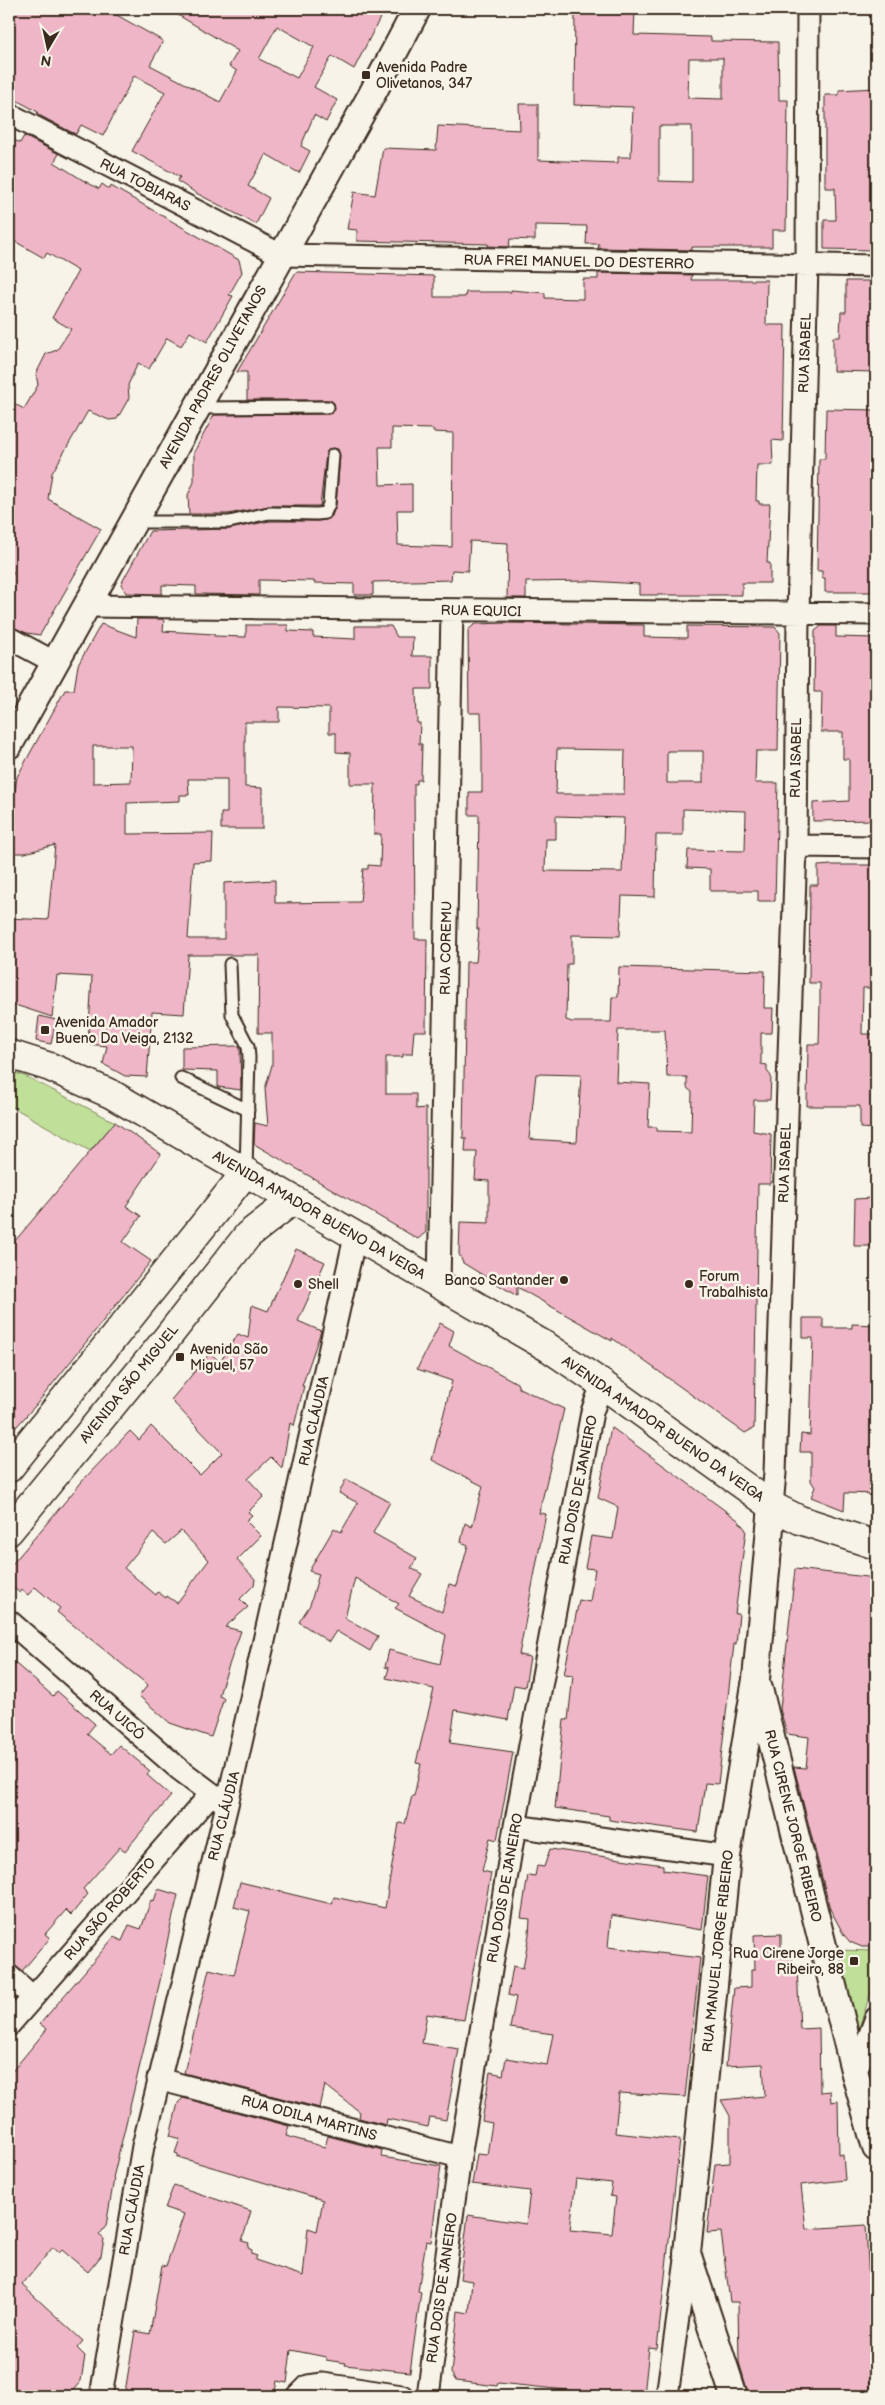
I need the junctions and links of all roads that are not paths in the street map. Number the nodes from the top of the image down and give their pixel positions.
1 (416, 9) edge
2 (808, 9) edge
3 (9, 114) edge
4 (281, 255) junction
5 (807, 265) junction
6 (876, 266) edge
7 (328, 407) dead end
8 (195, 408) junction
9 (333, 454) dead end
10 (132, 522) junction
11 (85, 606) junction
12 (452, 610) junction
13 (798, 614) junction
14 (876, 614) edge
15 (9, 638) edge
16 (54, 662) junction
17 (9, 745) edge
18 (796, 846) junction
19 (876, 847) edge
20 (230, 964) dead end
21 (9, 1054) edge
22 (181, 1078) dead end
23 (248, 1110) junction
24 (255, 1178) junction
25 (293, 1200) junction
26 (248, 1235) junction
27 (355, 1237) junction
28 (439, 1285) junction
29 (602, 1384) junction
30 (9, 1468) edge
31 (772, 1506) junction
32 (9, 1531) edge
33 (876, 1546) edge
34 (9, 1622) edge
35 (756, 1679) junction
36 (219, 1799) junction
37 (515, 1826) junction
38 (727, 1856) junction
39 (9, 1976) edge
40 (33, 1997) junction
41 (876, 2018) edge
42 (9, 2025) edge
43 (855, 2074) junction
44 (158, 2079) junction
45 (876, 2148) edge
46 (460, 2157) junction
47 (687, 2253) junction
48 (101, 2396) edge
49 (298, 2396) edge
50 (402, 2396) edge
51 (428, 2396) edge
52 (667, 2396) edge
53 (734, 2396) edge

1 - 4 street, AVENIDA PADRES OLIVETANOS
2 - 5 street, RUA ISABEL
3 - 4 street, RUA TOBIARAS
4 - 5 street, RUA FREI MANUEL DO DESTERRO
4 - 8 street, AVENIDA PADRES OLIVETANOS
5 - 6 street, RUA FREI MANUEL DO DESTERRO
5 - 13 street, RUA ISABEL
7 - 8 lane
8 - 10 street, AVENIDA PADRES OLIVETANOS
9 - 10 lane
10 - 11 street, AVENIDA PADRES OLIVETANOS
11 - 12 street, RUA EQUICI
11 - 16 street, AVENIDA PADRES OLIVETANOS
12 - 13 street, RUA EQUICI
12 - 28 street, RUA COREMU
13 - 14 street, RUA EQUICI
13 - 18 street, RUA ISABEL
15 - 16 street
16 - 17 street, AVENIDA PADRES OLIVETANOS
18 - 19 street
18 - 31 street, RUA ISABEL
20 - 23 lane
21 - 24 main road, AVENIDA AMADOR BUENO DA VEIGA
22 - 23 lane
23 - 24 lane
24 - 25 main road, AVENIDA AMADOR BUENO DA VEIGA
24 - 26 main road, AVENIDA SÃO MIGUEL
24 - 30 main road
25 - 26 main road, AVENIDA SÃO MIGUEL
25 - 27 main road, AVENIDA AMADOR BUENO DA VEIGA
26 - 32 main road, AVENIDA SÃO MIGUEL
27 - 28 main road, AVENIDA AMADOR BUENO DA VEIGA
27 - 36 street, RUA CLÁUDIA
28 - 29 main road, AVENIDA AMADOR BUENO DA VEIGA
29 - 31 main road, AVENIDA AMADOR BUENO DA VEIGA
29 - 37 street, RUA DOIS DE JANEIRO
31 - 33 main road, AVENIDA AMADOR BUENO DA VEIGA
31 - 35 street, RUA MANUEL JORGE RIBEIRO
34 - 36 street, RUA UICÓ
35 - 38 street, RUA MANUEL JORGE RIBEIRO
35 - 43 street, RUA CIRENE JORGE RIBEIRO
36 - 40 street, RUA SÃO ROBERTO
36 - 44 street, RUA CLÁUDIA
37 - 38 street
37 - 46 street, RUA DOIS DE JANEIRO
38 - 47 street, RUA MANUEL JORGE RIBEIRO
39 - 40 street
40 - 42 street, RUA SÃO ROBERTO
41 - 43 street
43 - 45 street, RUA CIRENE JORGE RIBEIRO
44 - 46 street, RUA ODILA MARTINS
44 - 48 street, RUA CLÁUDIA
46 - 51 street, RUA DOIS DE JANEIRO
47 - 52 street, RUA MANUEL JORGE RIBEIRO
47 - 53 street
49 - 50 street

